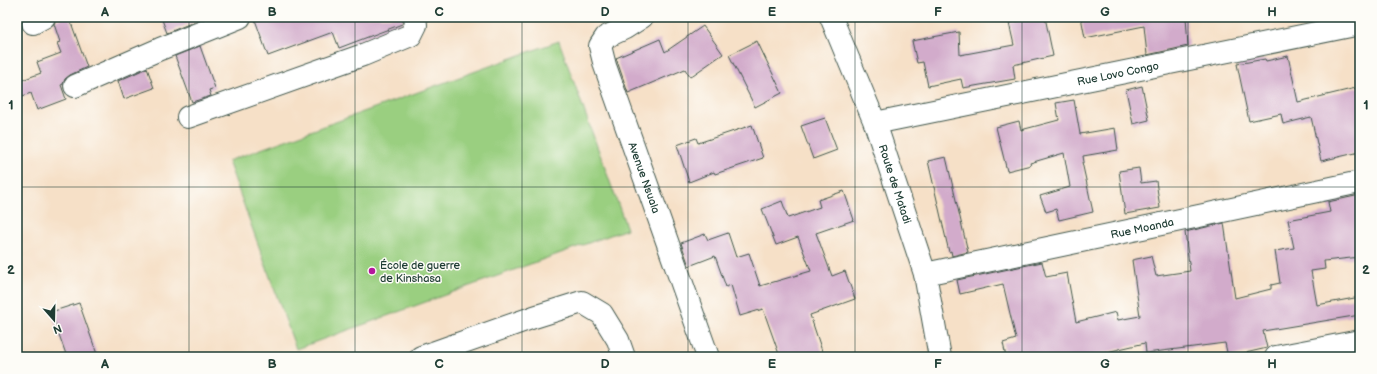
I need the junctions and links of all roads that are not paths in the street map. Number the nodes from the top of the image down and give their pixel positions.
1 (240, 17) edge
2 (415, 17) edge
3 (642, 17) edge
4 (831, 17) edge
5 (1360, 24) edge
6 (75, 86) dead end
7 (188, 117) dead end
8 (875, 123) junction
9 (1360, 182) edge
10 (925, 274) junction
11 (1360, 341) edge
12 (421, 357) edge
13 (624, 357) edge
14 (708, 357) edge
15 (940, 357) edge
16 (1276, 357) edge

1 - 6 street
2 - 7 street
3 - 14 street, Avenue Nsuala
4 - 8 street, Route de Matadi
5 - 8 street, Rue Lovo Congo
8 - 10 street, Route de Matadi
9 - 10 street, Rue Moanda
10 - 15 street, Route de Matadi
11 - 16 street
12 - 13 street

